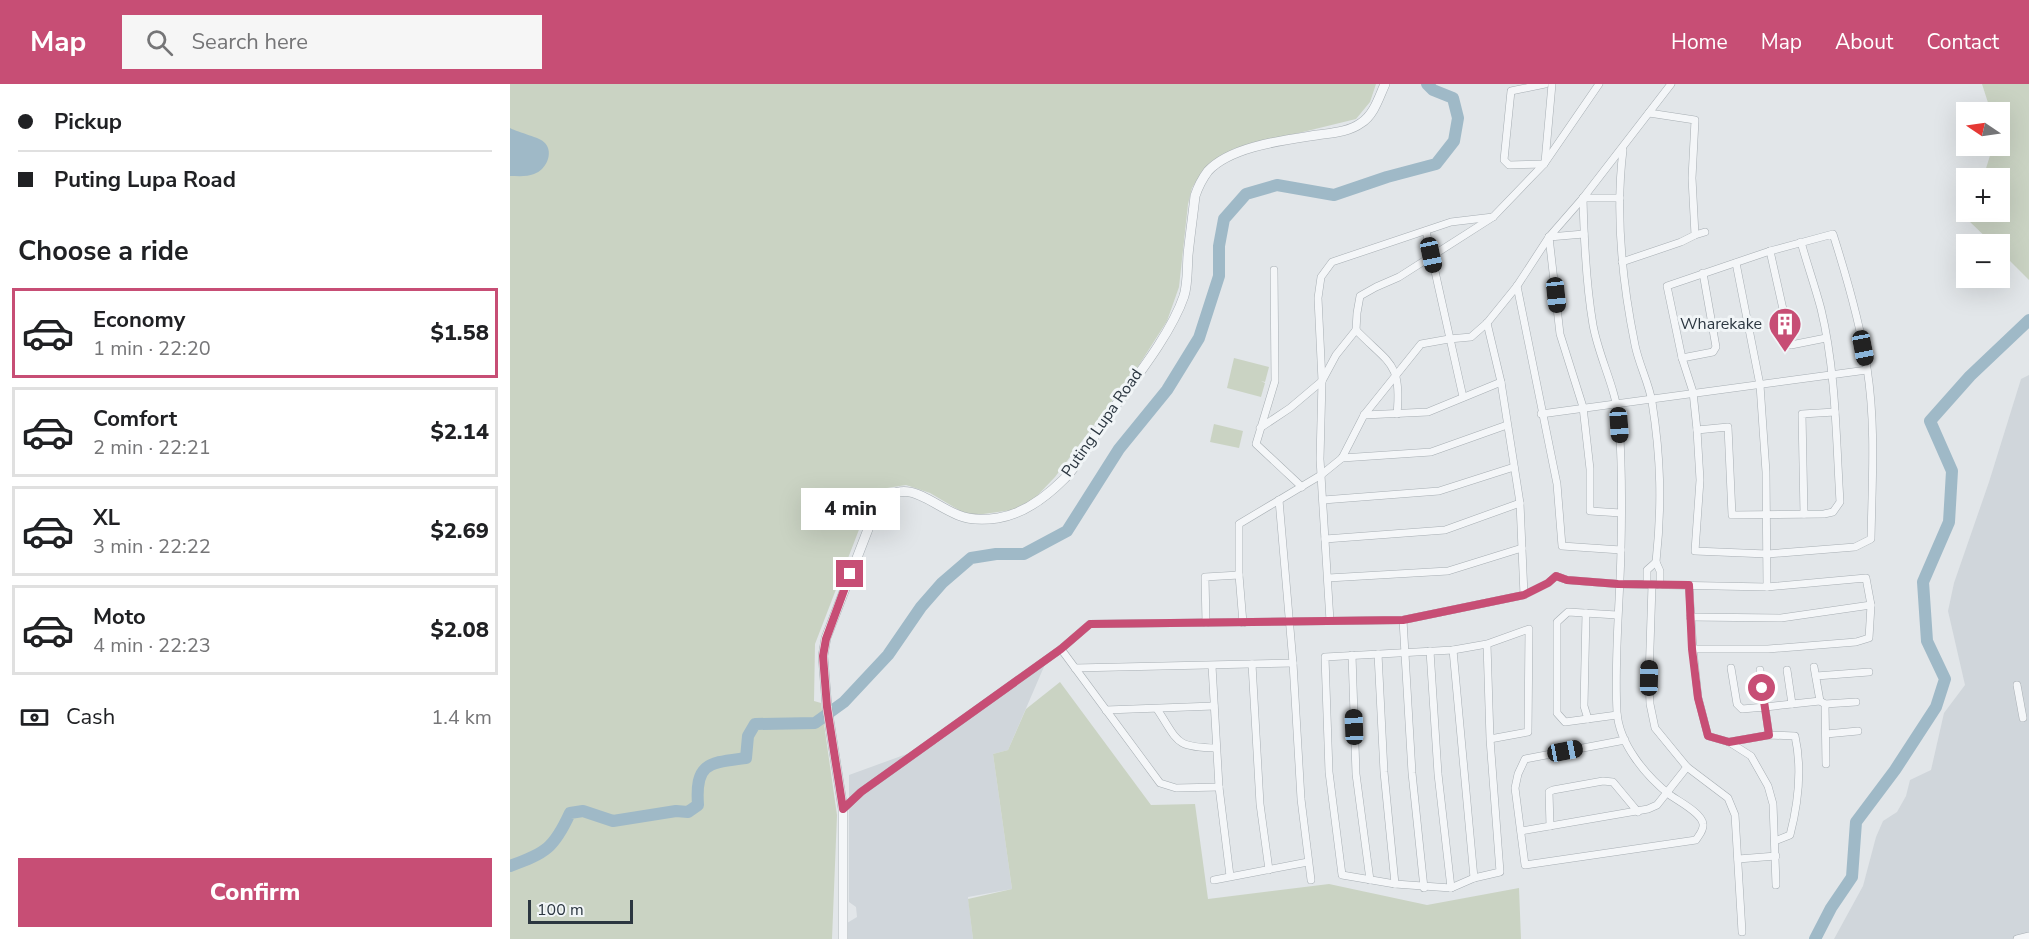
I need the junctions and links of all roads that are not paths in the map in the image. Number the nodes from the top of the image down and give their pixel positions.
1 (1385, 84) edge
2 (1545, 84) edge
3 (1552, 84) edge
4 (1599, 84) edge
5 (1671, 84) edge
6 (1593, 88) edge
7 (1649, 113) junction
8 (1623, 147) junction
9 (1545, 164) junction
10 (1583, 198) junction
11 (1620, 198) junction
12 (1493, 217) junction
13 (1426, 231) junction
14 (1705, 232) dead end
15 (1584, 234) junction
16 (1695, 235) junction
17 (1549, 237) junction
18 (1801, 242) junction
19 (1770, 251) junction
20 (1431, 255) junction
21 (1622, 262) junction
22 (1736, 263) junction
23 (1274, 270) dead end
24 (1703, 273) junction
25 (1517, 285) junction
26 (1487, 323) junction
27 (1356, 330) junction
28 (1826, 338) junction
29 (1449, 339) junction
30 (1682, 358) junction
31 (1867, 370) junction
32 (1397, 374) junction
33 (1831, 375) junction
34 (1322, 381) junction
35 (1501, 382) junction
36 (1760, 385) junction
37 (1692, 392) junction
38 (1463, 397) junction
39 (1652, 399) junction
40 (1617, 403) junction
41 (1583, 407) junction
42 (1835, 412) junction
43 (1397, 414) junction
44 (1541, 414) junction
45 (1364, 415) junction
46 (1507, 424) junction
47 (1260, 428) junction
48 (1697, 430) junction
49 (1342, 458) junction
50 (1514, 467) junction
51 (1321, 476) junction
52 (1302, 487) junction
53 (1279, 500) junction
54 (1323, 500) junction
55 (1520, 503) junction
56 (1621, 513) junction
57 (1804, 514) junction
58 (1766, 515) junction
59 (1325, 538) junction
60 (1522, 548) junction
61 (1621, 550) junction
62 (1767, 554) junction
63 (1656, 562) junction
64 (1239, 575) junction
65 (1328, 578) junction
66 (1618, 584) junction
67 (1649, 584) junction
68 (1660, 585) junction
69 (1689, 585) junction
70 (1767, 586) junction
71 (1524, 595) junction
72 (1871, 605) junction
73 (1586, 613) junction
74 (1617, 615) junction
75 (1690, 617) junction
76 (1403, 620) junction
77 (1330, 621) junction
78 (1289, 622) junction
79 (1206, 623) junction
80 (1243, 623) junction
81 (1487, 644) junction
82 (1061, 649) junction
83 (1692, 649) junction
84 (1453, 650) junction
85 (1430, 651) junction
86 (1406, 652) junction
87 (1378, 654) junction
88 (1352, 655) junction
89 (1293, 663) junction
90 (1252, 664) junction
91 (1212, 666) junction
92 (1814, 667) dead end
93 (1075, 668) junction
94 (1731, 668) dead end
95 (1760, 670) dead end
96 (1787, 670) dead end
97 (1869, 672) dead end
98 (1816, 676) junction
99 (2017, 685) dead end
100 (1856, 702) dead end
101 (2025, 702) edge
102 (1822, 703) junction
103 (1792, 704) junction
104 (1214, 706) junction
105 (1765, 707) junction
106 (1157, 709) junction
107 (1106, 710) junction
108 (1617, 715) junction
109 (2023, 718) dead end
110 (1588, 719) junction
111 (1858, 731) dead end
112 (1826, 734) junction
113 (1769, 735) junction
114 (1490, 739) junction
115 (1625, 740) junction
116 (1729, 742) junction
117 (1216, 748) junction
118 (1827, 764) dead end
119 (1687, 767) junction
120 (1219, 787) junction
121 (1668, 794) junction
122 (843, 809) junction
123 (1638, 812) junction
124 (1550, 826) junction
125 (1521, 831) junction
126 (1775, 842) junction
127 (1776, 856) junction
128 (1738, 859) junction
129 (1308, 862) junction
130 (1269, 870) junction
131 (1230, 876) junction
132 (1474, 878) junction
133 (1214, 880) dead end
134 (1311, 880) dead end
135 (1370, 880) junction
136 (1395, 884) junction
137 (1776, 885) dead end
138 (1424, 888) junction
139 (1451, 888) junction
140 (1742, 932) dead end
141 (2029, 936) edge
142 (843, 939) edge
143 (2017, 939) edge

1 - 122 street, Puting Lupa Road
2 - 9 street
3 - 9 street
4 - 6 street
5 - 7 street
6 - 9 street
7 - 8 street
7 - 16 street
8 - 10 street
8 - 11 street
9 - 12 street
10 - 11 street
10 - 15 street
10 - 17 street
11 - 21 street
12 - 13 street
12 - 20 street
13 - 20 street
13 - 34 street
14 - 16 street
15 - 17 street
15 - 40 street
16 - 21 street
17 - 25 street
17 - 41 street
18 - 19 street
18 - 28 street
18 - 31 street
19 - 22 street
19 - 28 street
20 - 27 street
20 - 29 street
21 - 39 street
22 - 24 street
22 - 36 street
23 - 47 street
24 - 30 street
24 - 30 street
25 - 26 street
25 - 44 street
26 - 29 street
26 - 35 street
27 - 32 street
27 - 34 street
28 - 33 street
29 - 32 street
29 - 38 street
30 - 37 street
31 - 33 street
31 - 62 street
32 - 43 street
32 - 45 street
33 - 36 street
33 - 42 street
34 - 47 street
34 - 51 street
35 - 38 street
35 - 46 street
36 - 37 street
36 - 58 street
37 - 39 street
37 - 48 street
38 - 43 street
39 - 40 street
39 - 63 street
40 - 41 street
40 - 56 street
41 - 44 street
41 - 56 street
42 - 57 street
42 - 57 street
43 - 45 street
44 - 61 street
45 - 49 street
46 - 49 street
46 - 50 street
47 - 52 street
48 - 58 street
48 - 62 street
49 - 51 street
50 - 54 street
50 - 55 street
51 - 52 street
51 - 54 street
52 - 53 street
53 - 64 street
53 - 78 street
54 - 59 street
55 - 59 street
55 - 60 street
56 - 61 street
57 - 58 street
58 - 62 street
59 - 65 street
60 - 65 street
60 - 71 street
61 - 66 street
62 - 70 street
63 - 67 street
63 - 68 street
64 - 79 street
64 - 80 street
65 - 77 street
66 - 67 street
66 - 71 street
66 - 74 street
67 - 68 street
67 - 119 street
68 - 69 street
69 - 70 street
69 - 75 street
70 - 72 street
71 - 76 street
72 - 75 street
72 - 83 street
73 - 74 street
73 - 110 street
73 - 110 street
74 - 108 street
75 - 83 street
76 - 77 street
76 - 86 street
77 - 78 street
78 - 80 street
78 - 89 street
79 - 80 street
79 - 82 street
81 - 84 street
81 - 114 street
81 - 114 street
82 - 93 street
82 - 122 street
83 - 116 street
84 - 85 street
84 - 132 street
85 - 86 street
85 - 139 street
86 - 87 street
86 - 138 street
87 - 88 street
87 - 136 street
88 - 135 street
88 - 135 street
89 - 90 street
89 - 129 street
90 - 91 street
90 - 130 street
91 - 93 street
91 - 104 street
92 - 98 street
93 - 107 street
94 - 105 street
95 - 105 street
96 - 103 street
97 - 98 street
98 - 102 street
99 - 101 street
100 - 102 street
101 - 109 street
102 - 103 street
102 - 112 street
103 - 105 street
104 - 106 street
104 - 117 street
105 - 113 street
106 - 107 street
106 - 117 street
107 - 120 street
108 - 110 street
108 - 115 street
111 - 112 street
112 - 118 street
113 - 116 street
113 - 126 street
114 - 132 street
115 - 121 street
115 - 125 street
116 - 126 street
117 - 120 street
119 - 121 street
119 - 128 street
120 - 131 street
121 - 123 street
121 - 125 street
122 - 142 street
123 - 124 street
123 - 124 street
124 - 125 street
126 - 127 street
127 - 128 street
127 - 137 street
128 - 140 street
129 - 130 street
129 - 134 street
130 - 131 street
131 - 133 street
132 - 139 street
135 - 136 street
136 - 138 street
138 - 139 street
141 - 143 street

